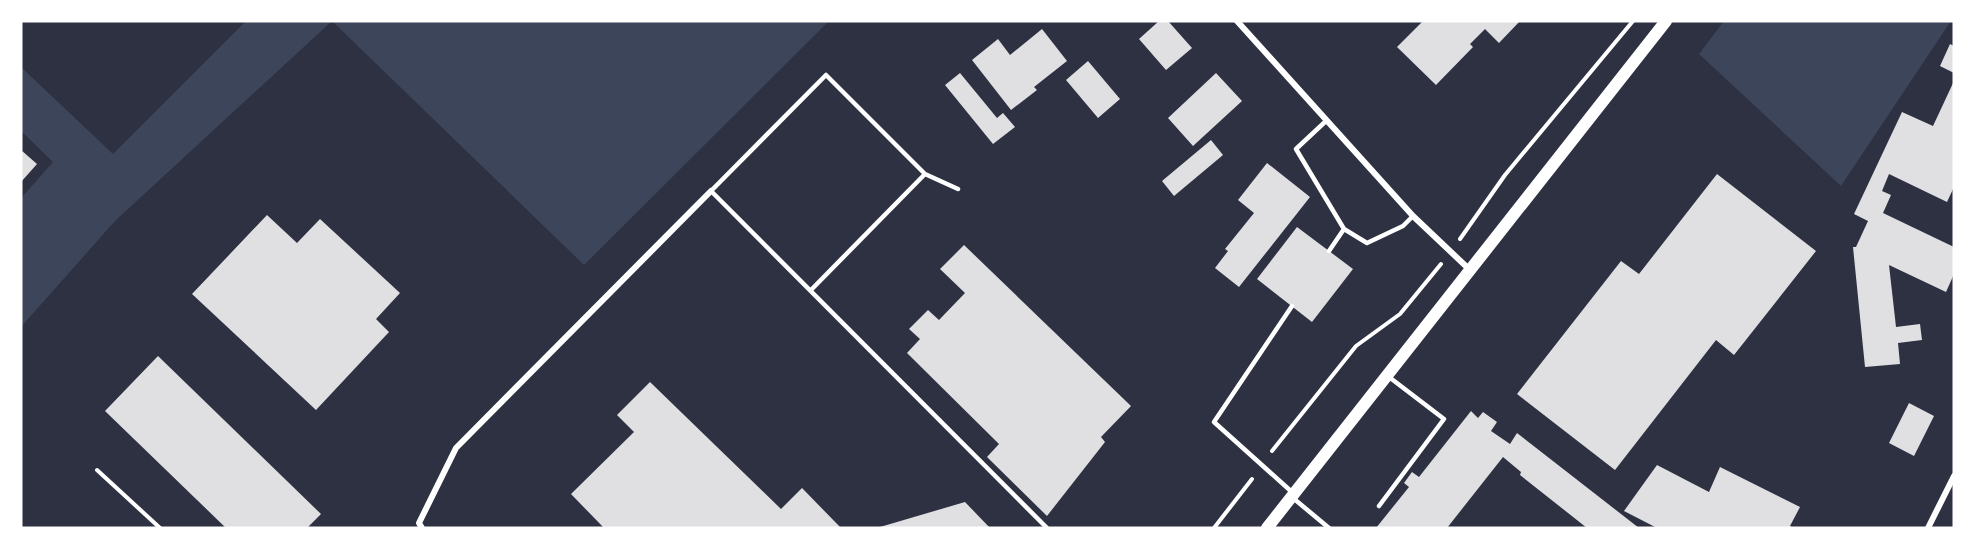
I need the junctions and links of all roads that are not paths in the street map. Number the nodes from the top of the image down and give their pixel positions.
1 (1237, 21) edge
2 (1666, 21) edge
3 (1326, 121) junction
4 (925, 174) junction
5 (958, 189) dead end
6 (711, 191) junction
7 (1413, 216) junction
8 (1344, 229) junction
9 (1329, 251) dead end
10 (1470, 270) junction
11 (811, 290) junction
12 (1292, 306) dead end
13 (1387, 375) junction
14 (1954, 476) edge
15 (1292, 495) junction
16 (1378, 506) dead end
17 (422, 528) edge
18 (1047, 528) edge
19 (1267, 528) edge
20 (1329, 528) edge
21 (1928, 528) edge

1 - 3 street
2 - 10 main road
3 - 7 street
3 - 8 lane
4 - 5 lane
4 - 6 lane
4 - 11 lane
6 - 11 lane
6 - 17 street
7 - 8 lane
7 - 10 street
8 - 9 lane
10 - 13 main road
11 - 18 lane
12 - 15 lane
13 - 15 main road
13 - 16 lane
14 - 21 street
15 - 19 main road
15 - 20 lane

